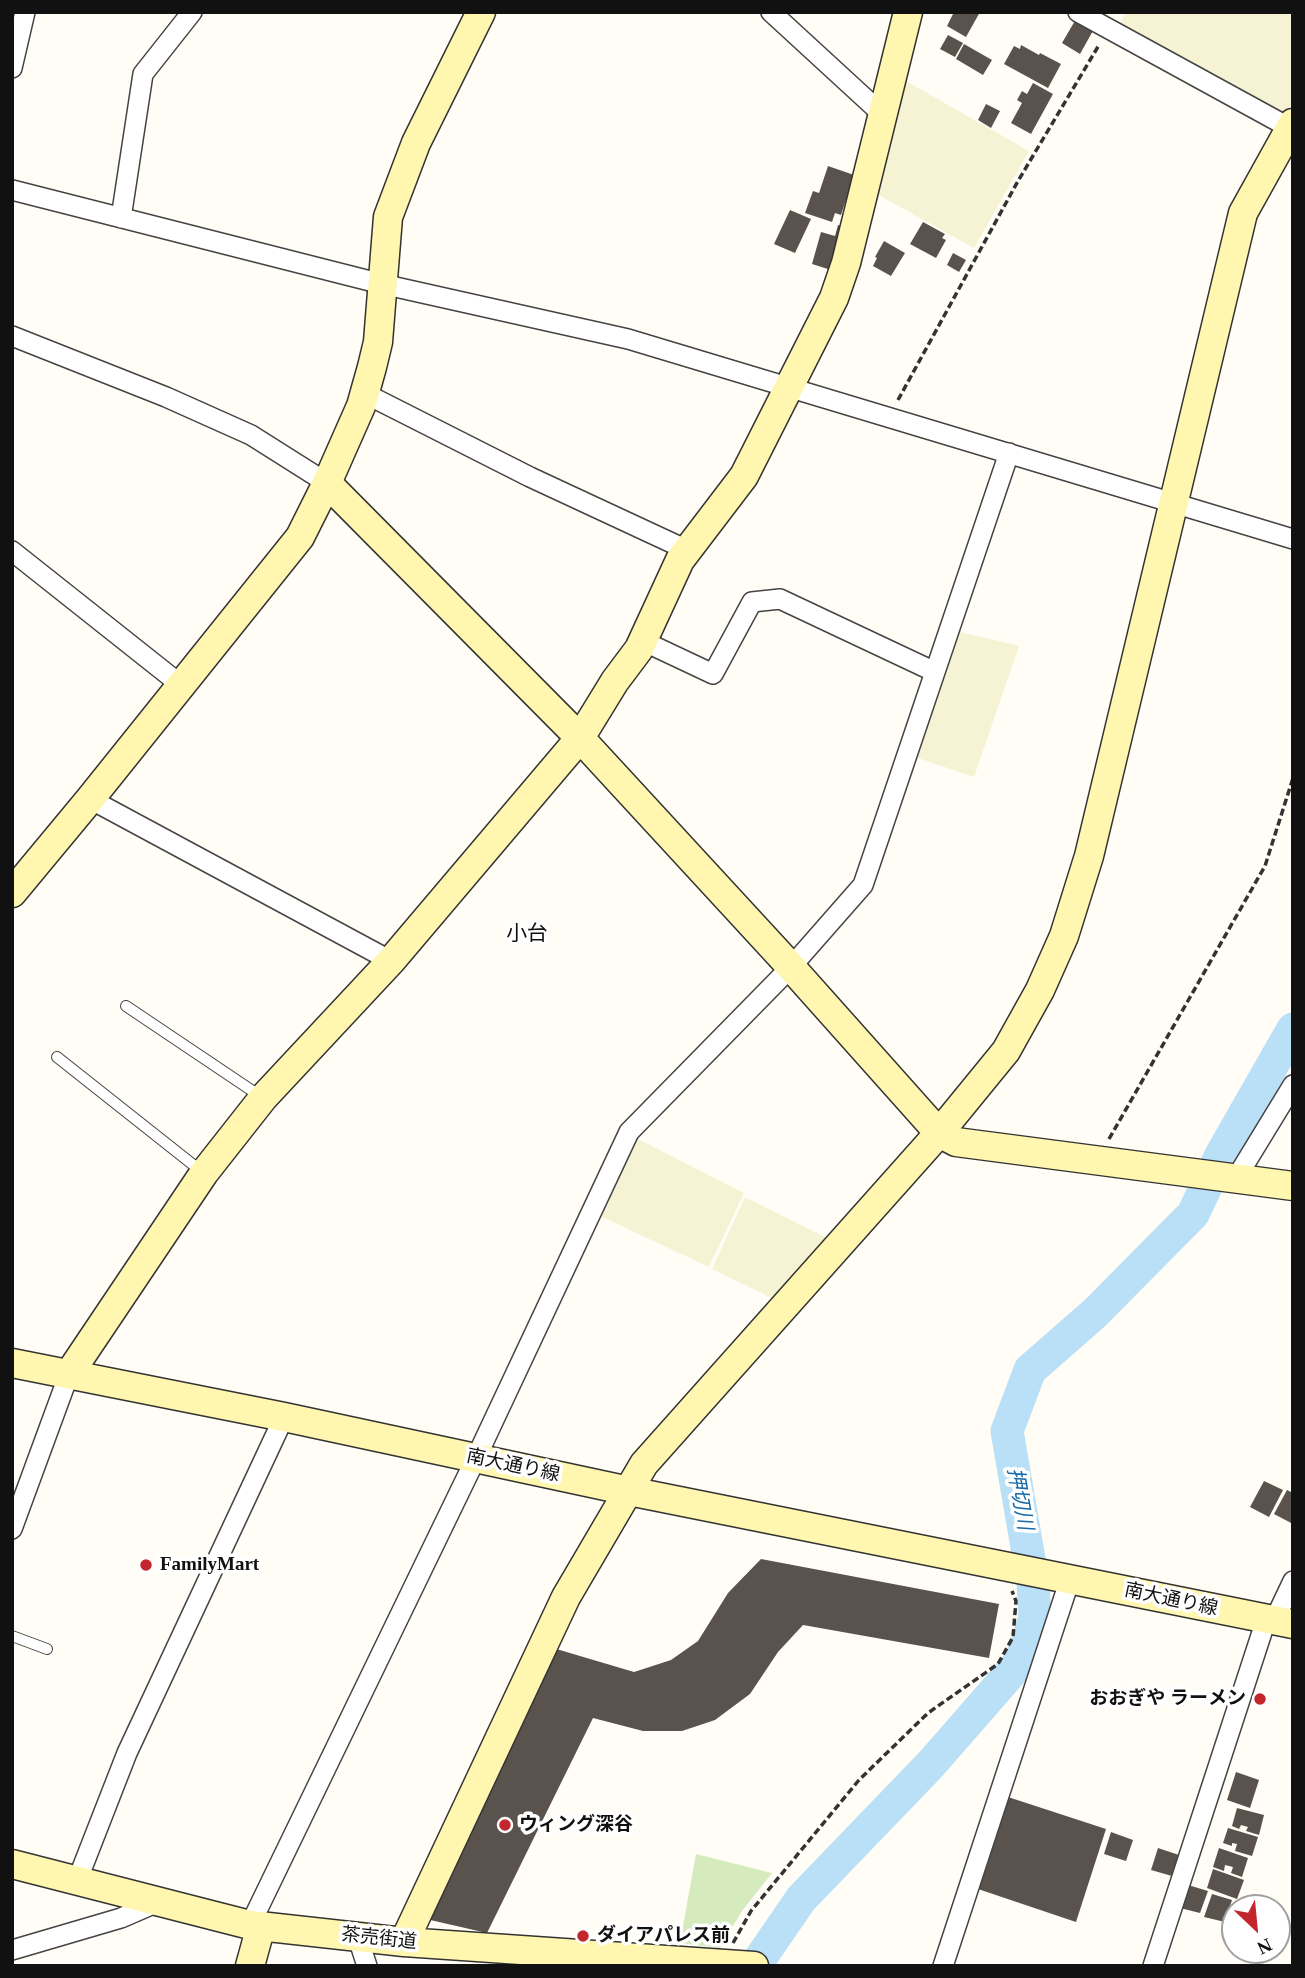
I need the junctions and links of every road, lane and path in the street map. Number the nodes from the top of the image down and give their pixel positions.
1 (25, 12) edge
2 (192, 12) edge
3 (481, 12) edge
4 (771, 12) edge
5 (908, 12) edge
6 (1078, 12) edge
7 (1108, 29) junction
8 (12, 68) edge
9 (882, 114) junction
10 (1291, 125) edge
11 (12, 190) edge
12 (121, 218) junction
13 (382, 284) junction
14 (12, 337) edge
15 (789, 387) junction
16 (364, 393) junction
17 (889, 416) junction
18 (1009, 453) junction
19 (327, 483) junction
20 (1173, 504) junction
21 (1293, 539) edge
22 (687, 550) junction
23 (12, 551) edge
24 (643, 641) junction
25 (935, 672) junction
26 (181, 685) junction
27 (580, 738) junction
28 (1293, 778) edge
29 (90, 799) junction
30 (12, 893) edge
31 (391, 961) junction
32 (791, 967) junction
33 (126, 1006) dead end
34 (57, 1057) dead end
35 (1293, 1085) edge
36 (264, 1098) junction
37 (939, 1133) junction
38 (1097, 1159) junction
39 (204, 1173) junction
40 (1230, 1179) junction
41 (1293, 1186) edge
42 (12, 1363) edge
43 (69, 1374) junction
44 (284, 1417) junction
45 (475, 1458) junction
46 (629, 1491) junction
47 (12, 1529) edge
48 (1009, 1567) junction
49 (1059, 1577) junction
50 (1293, 1581) edge
51 (1277, 1621) edge
52 (12, 1636) edge
53 (47, 1649) dead end
54 (12, 1864) edge
55 (77, 1881) junction
56 (158, 1902) junction
57 (255, 1926) junction
58 (358, 1938) junction
59 (404, 1942) junction
60 (12, 1950) edge
61 (490, 1957) edge
62 (733, 1965) edge
63 (250, 1966) edge
64 (366, 1966) edge
65 (943, 1966) edge
66 (1153, 1966) edge

1 - 8 street
2 - 12 street
3 - 13 street
4 - 9 street
5 - 9 street
6 - 7 street
7 - 10 street
7 - 17 path
9 - 15 street
10 - 20 street
11 - 12 street
12 - 13 street
13 - 15 street
13 - 16 street
14 - 19 street
15 - 17 street
15 - 22 street
16 - 19 street
16 - 22 street
17 - 18 street
18 - 20 street
18 - 25 street
19 - 26 street
19 - 27 street
20 - 21 street
20 - 37 street
22 - 24 street
23 - 26 street
24 - 25 street
24 - 27 street
25 - 32 street
26 - 29 street
27 - 31 street
27 - 32 street
28 - 38 path
29 - 30 street
29 - 31 street
31 - 36 street
32 - 37 street
32 - 45 street
33 - 36 lane
34 - 39 lane
35 - 40 street
36 - 39 street
37 - 38 street
37 - 46 street
38 - 40 street
39 - 43 street
40 - 41 street
42 - 43 street, 南大通り線
43 - 44 street, 南大通り線
43 - 47 street
44 - 45 street, 南大通り線
44 - 55 street
45 - 46 street, 南大通り線
45 - 57 street
46 - 48 street, 南大通り線
46 - 59 street
48 - 49 street, 南大通り線
48 - 62 path
49 - 51 street, 南大通り線
49 - 65 street
50 - 51 street
51 - 66 street
52 - 53 lane
54 - 55 street, 茶売街道
55 - 56 street, 茶売街道
56 - 57 street, 茶売街道
56 - 60 street
57 - 58 street, 茶売街道
57 - 63 street
58 - 59 street, 茶売街道
58 - 64 street
59 - 61 street, 茶売街道
61 - 62 street, 茶売街道

